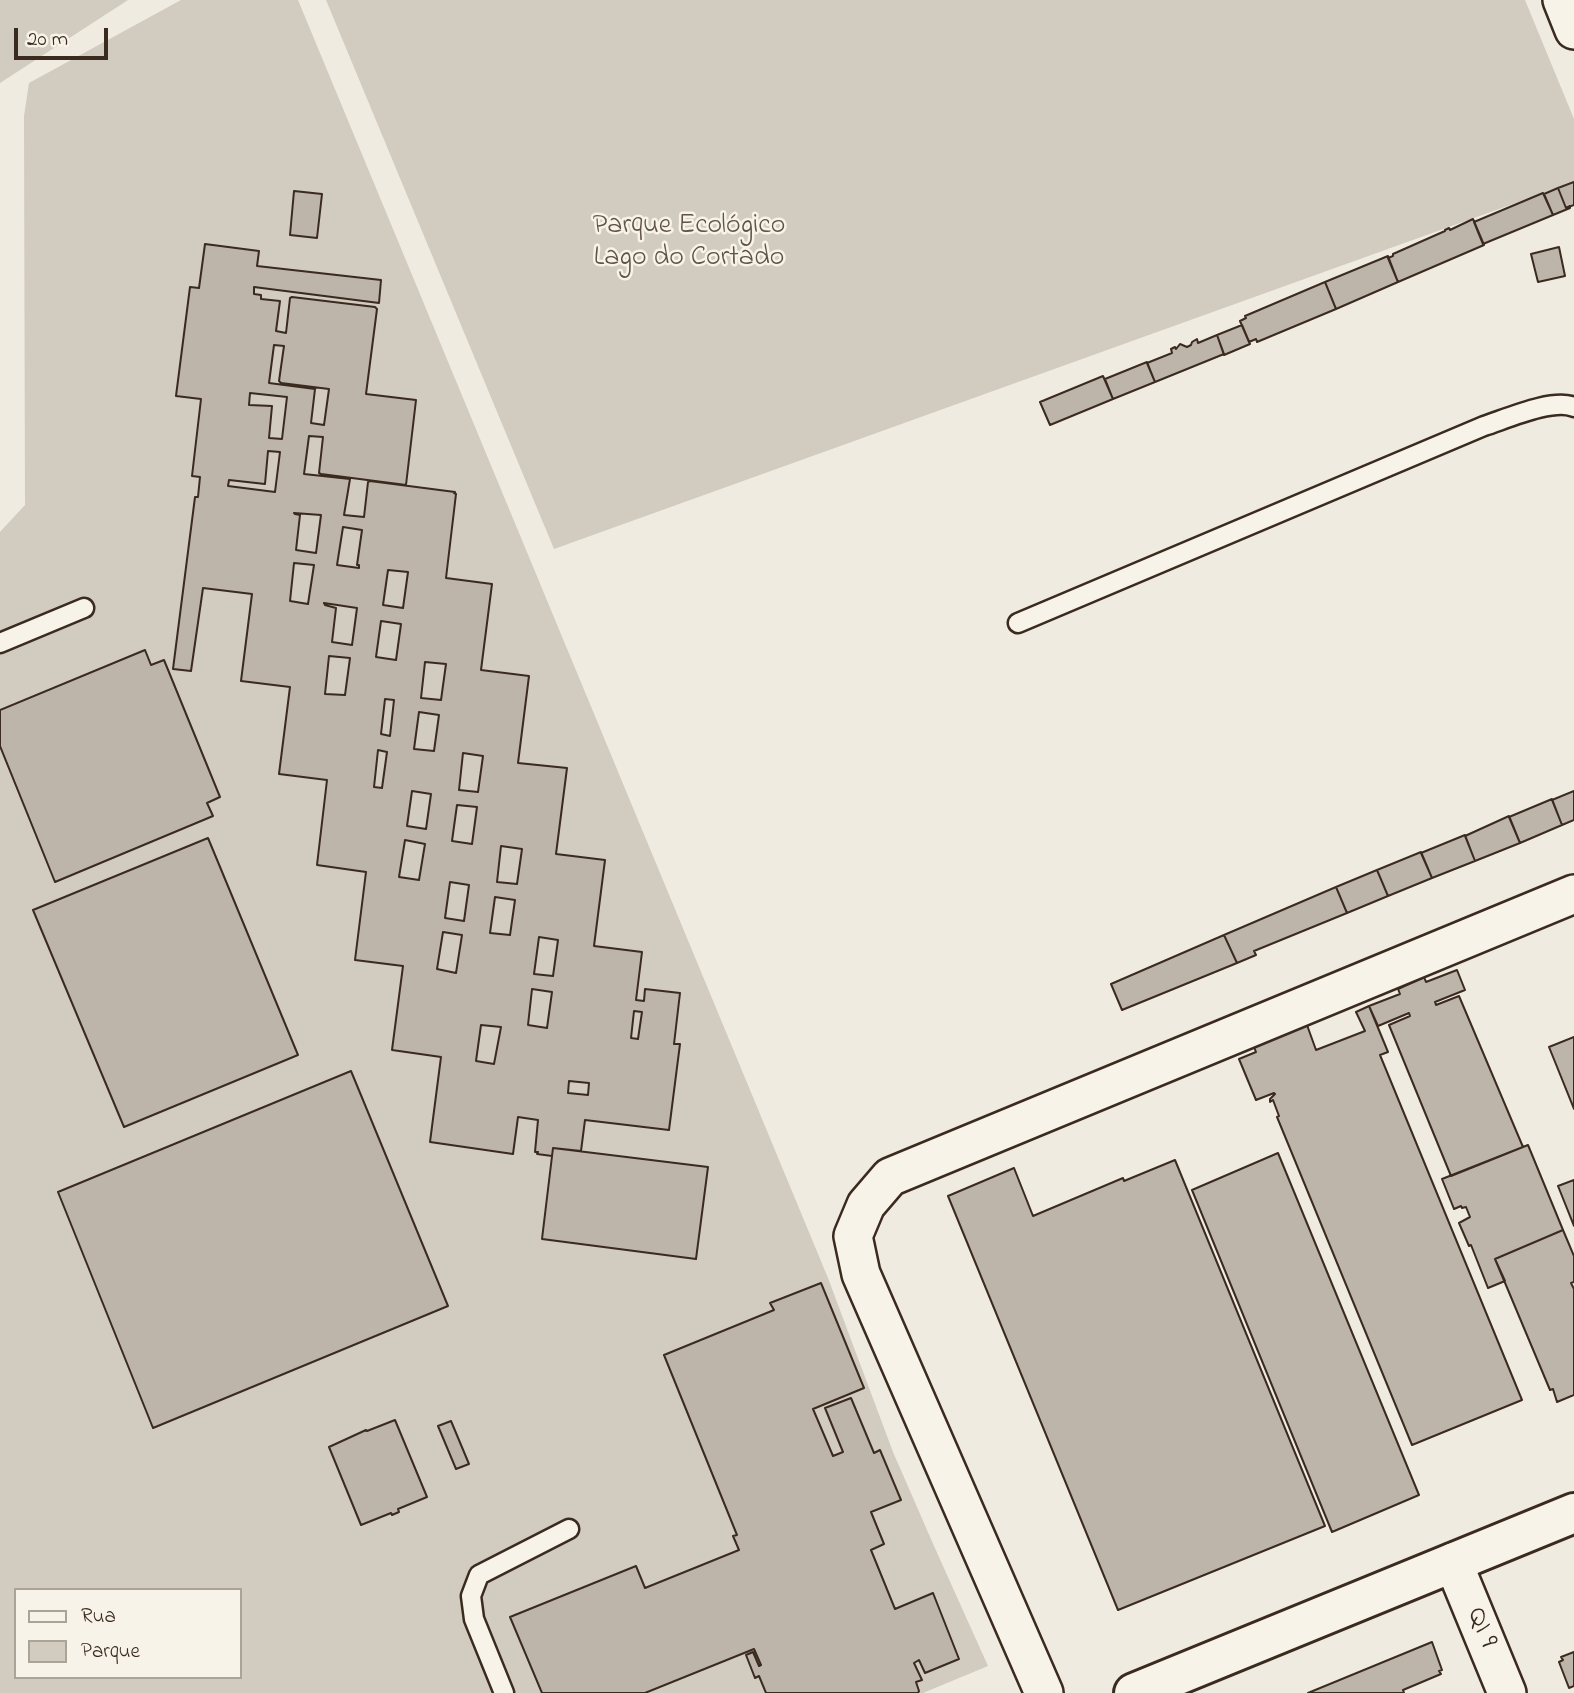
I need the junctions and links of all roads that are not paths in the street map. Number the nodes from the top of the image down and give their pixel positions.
1 (1562, 0) edge
2 (1574, 30) edge
3 (1574, 407) edge
4 (84, 608) dead end
5 (1018, 623) dead end
6 (0, 643) edge
7 (1574, 894) edge
8 (1574, 1513) edge
9 (569, 1529) dead end
10 (1453, 1562) junction
11 (504, 1693) edge
12 (1044, 1693) edge
13 (1133, 1693) edge
14 (1507, 1693) edge

1 - 2 street
3 - 5 lane
4 - 6 lane
7 - 12 street
8 - 10 street
9 - 11 lane
10 - 13 street
10 - 14 street, QI 9

